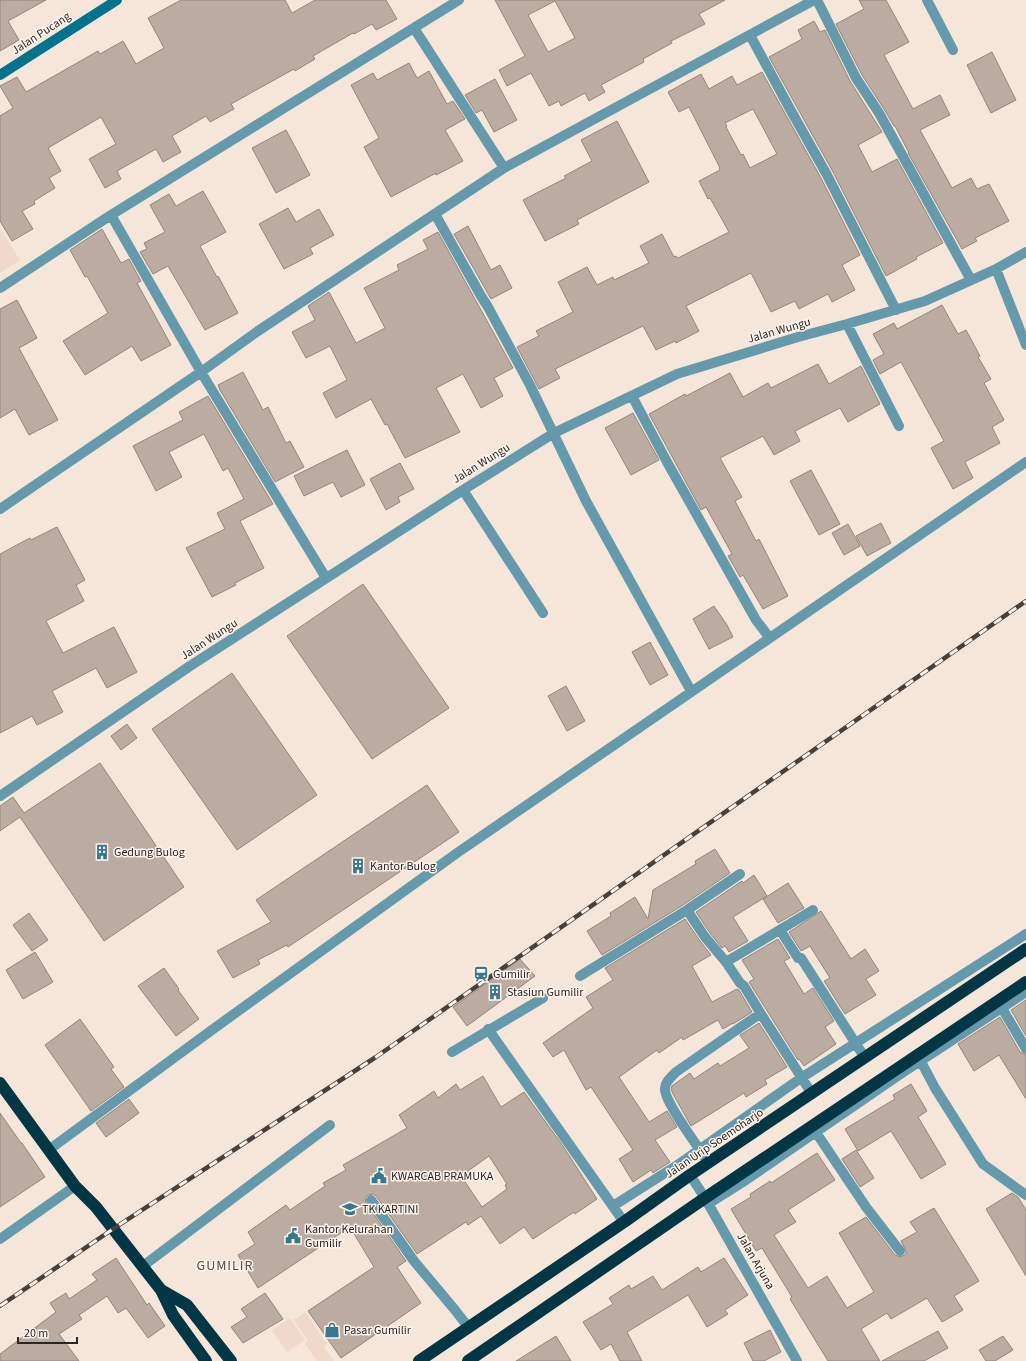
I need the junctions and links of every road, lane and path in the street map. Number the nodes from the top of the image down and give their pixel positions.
1 (117, 0) edge
2 (459, 0) edge
3 (815, 0) edge
4 (927, 0) edge
5 (414, 28) junction
6 (750, 34) junction
7 (953, 50) dead end
8 (0, 75) edge
9 (504, 168) junction
10 (435, 214) junction
11 (111, 215) junction
12 (1026, 252) edge
13 (996, 269) junction
14 (971, 280) junction
15 (0, 288) edge
16 (896, 310) junction
17 (847, 324) junction
18 (1026, 345) edge
19 (201, 372) junction
20 (632, 396) junction
21 (899, 426) dead end
22 (554, 433) junction
23 (1026, 462) edge
24 (463, 490) junction
25 (0, 510) edge
26 (326, 578) junction
27 (543, 613) dead end
28 (770, 637) junction
29 (691, 691) junction
30 (0, 796) edge
31 (740, 874) dead end
32 (687, 910) junction
33 (813, 910) dead end
34 (780, 930) junction
35 (1026, 934) edge
36 (1026, 949) edge
37 (726, 962) junction
38 (580, 976) dead end
39 (1026, 982) edge
40 (1026, 992) edge
41 (543, 998) dead end
42 (1000, 1005) junction
43 (761, 1014) junction
44 (488, 1029) junction
45 (855, 1044) junction
46 (1026, 1049) edge
47 (452, 1052) dead end
48 (865, 1058) junction
49 (920, 1058) junction
50 (801, 1078) junction
51 (0, 1084) edge
52 (812, 1094) junction
53 (330, 1125) dead end
54 (814, 1129) junction
55 (50, 1149) junction
56 (700, 1149) junction
57 (709, 1163) junction
58 (690, 1175) junction
59 (75, 1186) junction
60 (1026, 1195) edge
61 (371, 1200) dead end
62 (707, 1201) junction
63 (613, 1206) junction
64 (624, 1222) junction
65 (0, 1239) edge
66 (900, 1251) dead end
67 (143, 1266) junction
68 (161, 1290) junction
69 (469, 1328) junction
70 (206, 1361) edge
71 (232, 1361) edge
72 (419, 1361) edge
73 (468, 1361) edge
74 (797, 1361) edge

1 - 8 street, Jalan Pucang
2 - 5 street
3 - 6 street
3 - 14 street
4 - 7 street
5 - 9 street
5 - 11 street
6 - 9 street
6 - 16 street
9 - 10 street
10 - 19 street
10 - 22 street
11 - 15 street
11 - 19 street
12 - 13 street, Jalan Wungu
13 - 14 street, Jalan Wungu
13 - 18 street
14 - 16 street, Jalan Wungu
16 - 17 street, Jalan Wungu
17 - 20 street, Jalan Wungu
17 - 21 street
19 - 25 street
19 - 26 street
20 - 22 street, Jalan Wungu
20 - 28 street
22 - 24 street, Jalan Wungu
22 - 29 street
23 - 28 street
24 - 26 street, Jalan Wungu
24 - 27 street
26 - 30 street, Jalan Wungu
28 - 29 street
29 - 55 street
31 - 32 street
32 - 37 street
32 - 38 street
33 - 34 street
34 - 37 street
34 - 45 street
35 - 45 street
36 - 48 highway, Jalan Urip Soemoharjo
37 - 43 street
39 - 42 highway
40 - 42 street
41 - 44 street
42 - 46 street
42 - 49 highway
43 - 50 street
43 - 56 street
44 - 47 street
44 - 63 street
45 - 48 street
45 - 50 street
48 - 52 highway, Jalan Urip Soemoharjo
49 - 54 highway
49 - 60 street
50 - 52 street
50 - 56 street
51 - 55 highway
52 - 57 highway, Jalan Urip Soemoharjo
53 - 67 street
54 - 62 highway
54 - 66 street
55 - 59 highway
56 - 57 street
56 - 63 street
57 - 58 highway, Jalan Urip Soemoharjo
58 - 62 street, Jalan Arjuna
58 - 64 highway, Jalan Urip Soemoharjo
59 - 65 street
59 - 67 highway
61 - 69 street
62 - 73 highway
62 - 74 street, Jalan Arjuna
63 - 64 street
64 - 69 highway, Jalan Urip Soemoharjo
67 - 68 highway
68 - 70 highway
68 - 71 highway
69 - 72 highway, Jalan Urip Soemoharjo

